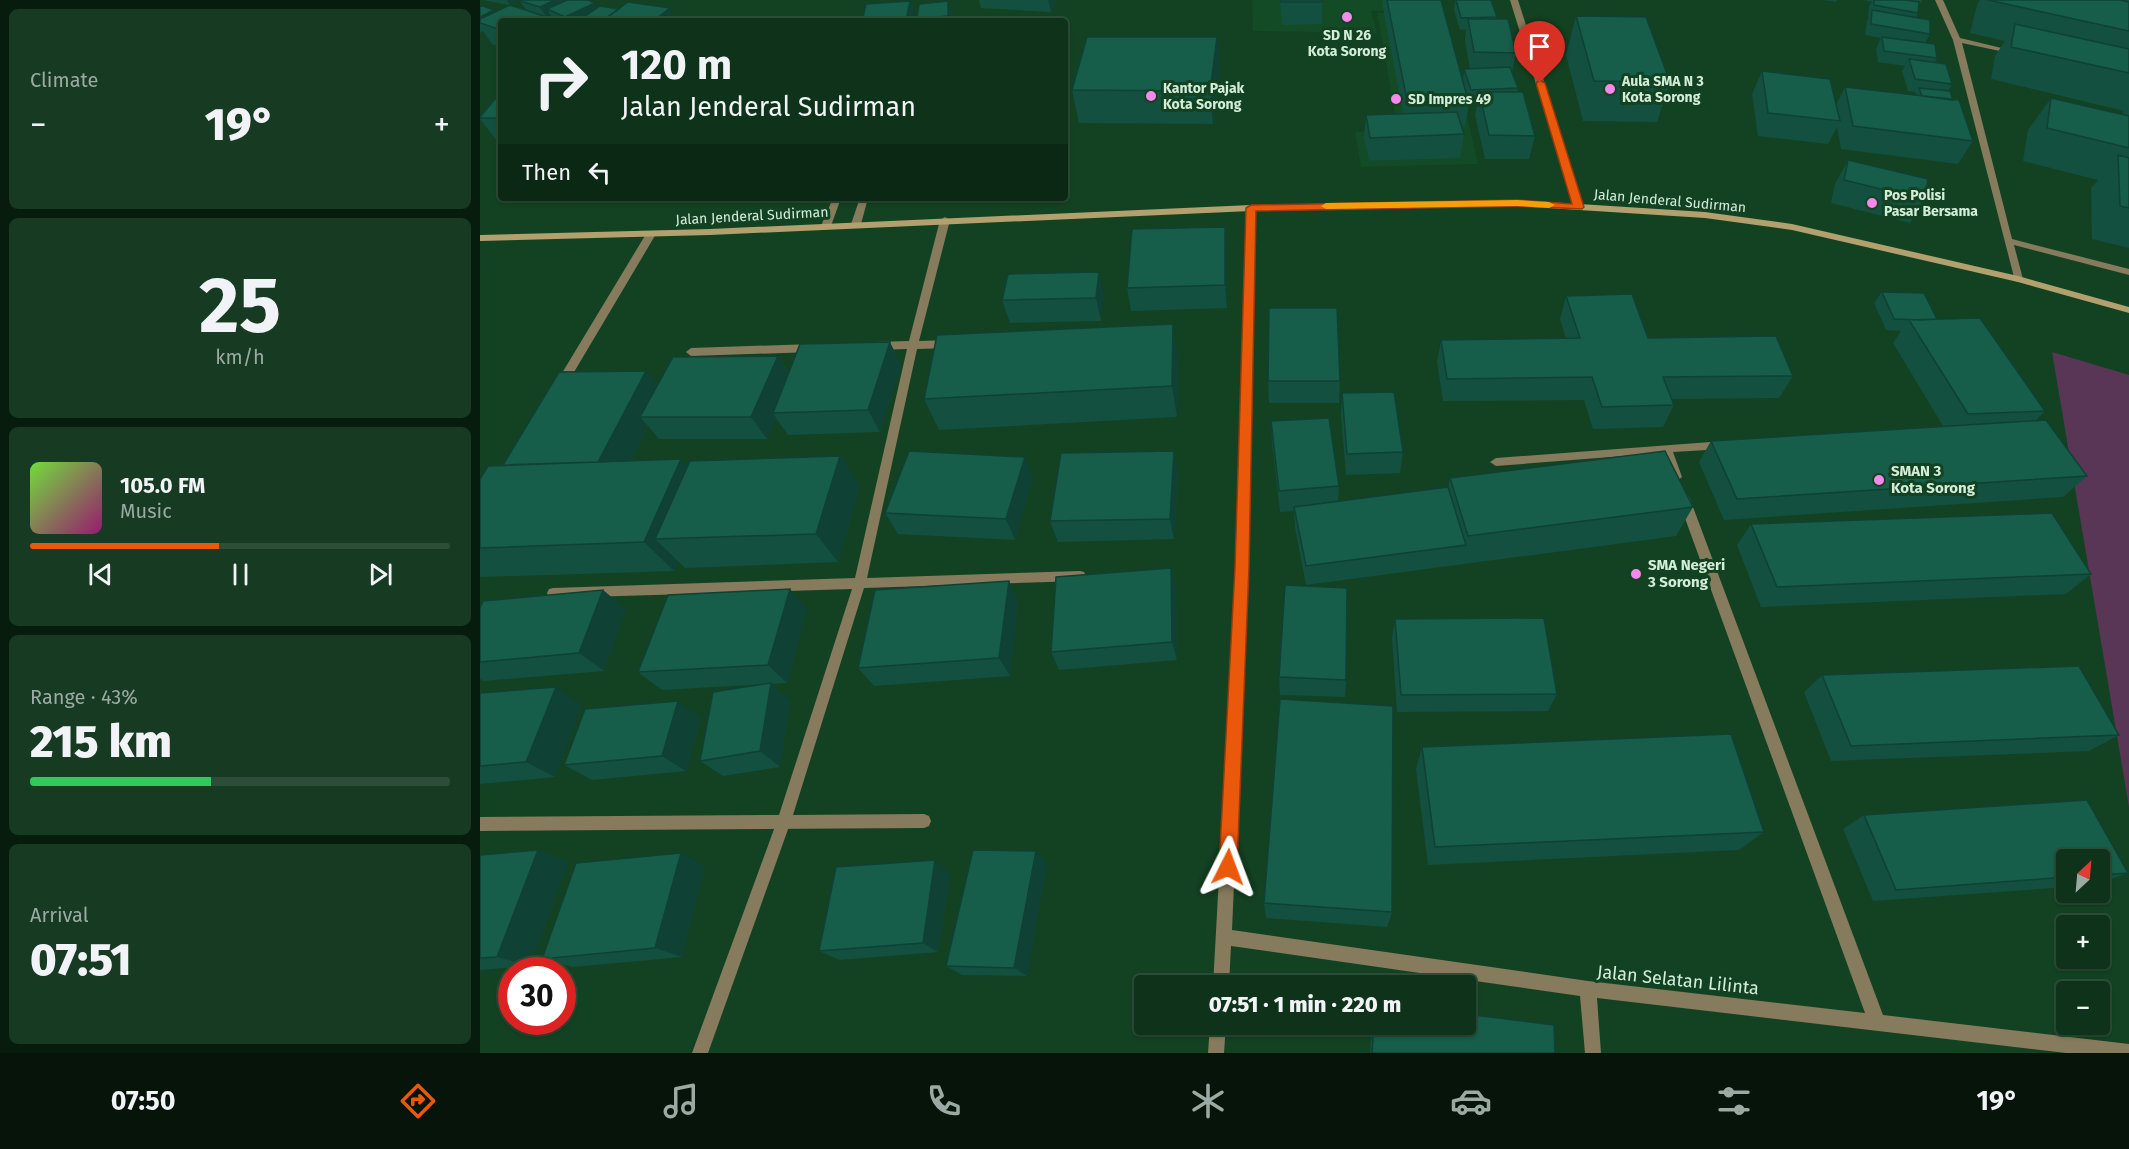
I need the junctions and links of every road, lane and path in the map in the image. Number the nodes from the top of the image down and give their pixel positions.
1 (1514, 0) edge
2 (1940, 0) edge
3 (1957, 39) junction
4 (2026, 55) edge
5 (836, 201) edge
6 (863, 201) edge
7 (1579, 207) junction
8 (1251, 208) junction
9 (945, 220) junction
10 (856, 224) junction
11 (826, 226) junction
12 (651, 234) junction
13 (480, 238) edge
14 (2010, 241) junction
15 (2129, 272) edge
16 (2018, 279) junction
17 (2129, 310) edge
18 (960, 344) edge
19 (913, 345) junction
20 (866, 346) edge
21 (819, 348) edge
22 (691, 352) dead end
23 (554, 395) edge
24 (1736, 444) edge
25 (1666, 448) junction
26 (1496, 462) dead end
27 (1097, 575) edge
28 (860, 582) junction
29 (553, 593) edge
30 (784, 821) junction
31 (924, 821) dead end
32 (480, 824) edge
33 (1225, 936) junction
34 (1222, 975) edge
35 (1588, 989) junction
36 (1877, 1022) junction
37 (1217, 1035) edge
38 (2129, 1052) edge
39 (700, 1053) edge
40 (1216, 1053) edge
41 (1593, 1053) edge

1 - 7 street
2 - 3 street
3 - 4 street
3 - 14 street
5 - 11 street
6 - 10 street
7 - 8 main road, Jalan Jenderal Sudirman
7 - 16 main road, Jalan Jenderal Sudirman
8 - 9 main road, Jalan Jenderal Sudirman
8 - 33 street
9 - 10 main road, Jalan Jenderal Sudirman
9 - 19 street
10 - 11 main road, Jalan Jenderal Sudirman
11 - 12 main road, Jalan Jenderal Sudirman
12 - 13 main road, Jalan Jenderal Sudirman
12 - 23 street
14 - 15 street
14 - 16 street
16 - 17 main road, Jalan Jenderal Sudirman
18 - 19 street
19 - 20 street
19 - 28 street
21 - 22 street
24 - 25 street
25 - 26 street
25 - 36 street
27 - 28 street
28 - 29 street
28 - 30 street
30 - 31 street
30 - 32 street
30 - 39 street
33 - 34 street
33 - 35 street, Jalan Selatan Lilinta
35 - 36 street, Jalan Selatan Lilinta
35 - 41 street
36 - 38 street, Jalan Selatan Lilinta
37 - 40 street

